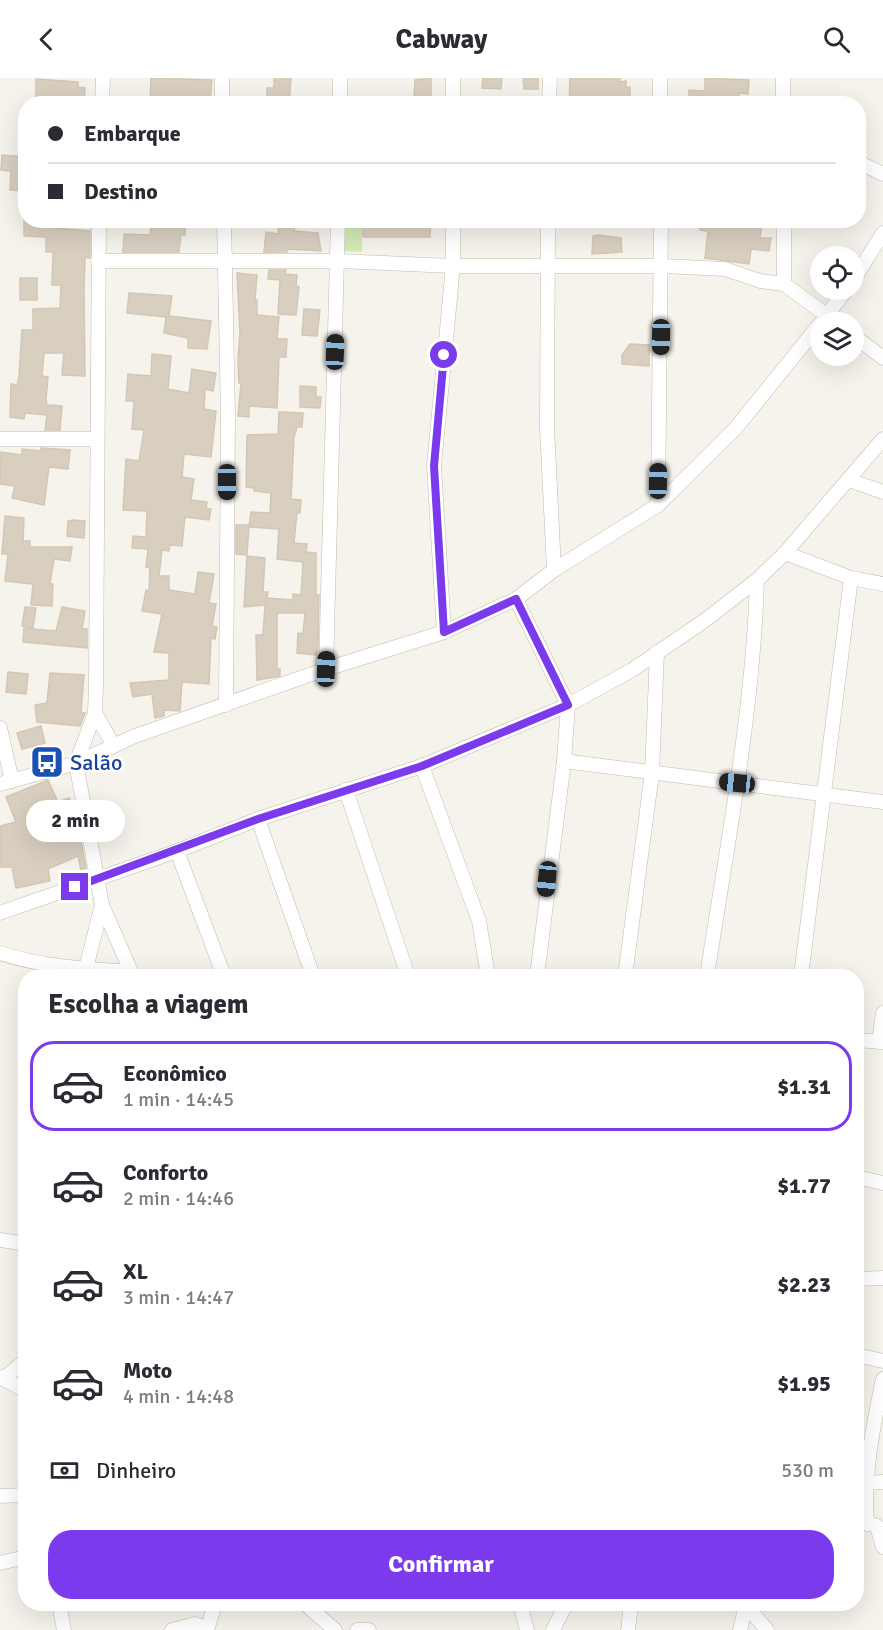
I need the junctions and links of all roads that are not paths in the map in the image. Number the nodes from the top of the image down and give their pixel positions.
1 (103, 78) edge
2 (222, 78) edge
3 (340, 78) edge
4 (453, 78) edge
5 (550, 78) edge
6 (660, 78) edge
7 (783, 78) edge
8 (102, 96) edge
9 (222, 96) edge
10 (340, 96) edge
11 (453, 96) edge
12 (549, 96) edge
13 (660, 96) edge
14 (783, 96) edge
15 (866, 166) edge
16 (883, 174) edge
17 (99, 228) edge
18 (224, 228) edge
19 (338, 228) edge
20 (453, 228) edge
21 (548, 228) edge
22 (661, 228) edge
23 (784, 228) edge
24 (883, 233) edge
25 (98, 261) junction
26 (338, 261) junction
27 (225, 263) junction
28 (864, 263) edge
29 (453, 266) junction
30 (548, 266) junction
31 (662, 266) junction
32 (784, 284) junction
33 (816, 312) edge
34 (810, 340) edge
35 (864, 344) edge
36 (883, 358) edge
37 (0, 439) edge
38 (96, 439) junction
39 (883, 439) edge
40 (849, 480) junction
41 (883, 492) edge
42 (658, 505) junction
43 (785, 553) junction
44 (554, 570) junction
45 (851, 578) junction
46 (756, 580) junction
47 (883, 584) edge
48 (516, 599) junction
49 (444, 632) junction
50 (657, 652) junction
51 (326, 669) junction
52 (226, 705) junction
53 (568, 705) junction
54 (95, 713) junction
55 (0, 728) edge
56 (114, 746) junction
57 (564, 761) junction
58 (76, 764) junction
59 (422, 766) junction
60 (652, 773) junction
61 (6, 782) edge
62 (737, 783) junction
63 (346, 790) junction
64 (824, 794) junction
65 (883, 802) edge
66 (258, 819) junction
67 (177, 851) junction
68 (96, 879) junction
69 (102, 905) junction
70 (0, 913) edge
71 (0, 953) edge
72 (65, 969) edge
73 (86, 969) edge
74 (130, 969) edge
75 (221, 969) edge
76 (311, 969) edge
77 (406, 969) edge
78 (487, 969) edge
79 (538, 969) edge
80 (626, 969) edge
81 (708, 969) edge
82 (802, 969) edge
83 (883, 1012) edge
84 (864, 1041) edge
85 (881, 1042) edge
86 (864, 1179) edge
87 (883, 1183) edge
88 (0, 1240) edge
89 (18, 1243) edge
90 (883, 1278) edge
91 (864, 1279) edge
92 (864, 1357) edge
93 (883, 1361) edge
94 (18, 1366) edge
95 (2, 1378) edge
96 (883, 1379) edge
97 (18, 1387) edge
98 (867, 1482) junction
99 (883, 1482) edge
100 (18, 1495) edge
101 (0, 1496) edge
102 (871, 1524) edge
103 (883, 1547) edge
104 (18, 1559) edge
105 (0, 1563) edge
106 (60, 1611) edge
107 (213, 1611) edge
108 (313, 1611) edge
109 (522, 1611) edge
110 (562, 1611) edge
111 (630, 1611) edge
112 (744, 1611) edge
113 (752, 1611) edge
114 (64, 1630) edge
115 (172, 1630) edge
116 (207, 1630) edge
117 (334, 1630) edge
118 (357, 1630) edge
119 (369, 1630) edge
120 (527, 1630) edge
121 (553, 1630) edge
122 (628, 1630) edge
123 (740, 1630) edge
124 (767, 1630) edge

1 - 8 street
2 - 9 street
3 - 10 street
4 - 11 street
5 - 12 street
6 - 13 street
7 - 14 street
15 - 16 street
17 - 25 street
18 - 27 street
19 - 26 street
20 - 29 street
21 - 30 street
22 - 31 street
23 - 32 street
24 - 28 street
25 - 27 street
25 - 38 street
26 - 27 street
26 - 29 street
26 - 51 street
27 - 52 street
29 - 30 street
29 - 49 street
30 - 31 street
30 - 44 street
31 - 32 street
31 - 42 street
32 - 33 street
34 - 42 street
35 - 36 street
37 - 38 street
38 - 54 street
39 - 40 street
40 - 41 street
40 - 43 street
42 - 44 street
43 - 45 street
43 - 46 street
44 - 48 street
45 - 47 street
45 - 64 street
46 - 50 street
46 - 62 street
48 - 49 street
48 - 53 street
49 - 51 street
50 - 53 street
50 - 60 street
51 - 52 street
52 - 56 street
53 - 57 street
53 - 59 street
54 - 56 street
54 - 58 street
55 - 61 street
56 - 58 street
57 - 60 street
57 - 79 street
58 - 61 street
58 - 68 street
59 - 63 street
59 - 78 street
60 - 62 street
60 - 80 street
62 - 64 street
62 - 81 street
63 - 66 street
63 - 77 street
64 - 65 street
64 - 82 street
66 - 67 street
66 - 76 street
67 - 68 street
67 - 75 street
68 - 69 street
68 - 70 street
69 - 73 street
69 - 74 street
71 - 72 street
83 - 85 street
84 - 85 street
86 - 87 street
88 - 89 street
90 - 91 street
92 - 93 street
94 - 95 street
95 - 97 street
96 - 98 street
98 - 99 street
98 - 102 street
100 - 101 street
102 - 103 street
104 - 105 street
106 - 114 street
107 - 116 street
108 - 117 street
109 - 120 street
110 - 121 street
111 - 122 street
112 - 123 street
113 - 124 street
115 - 116 street
118 - 119 street

